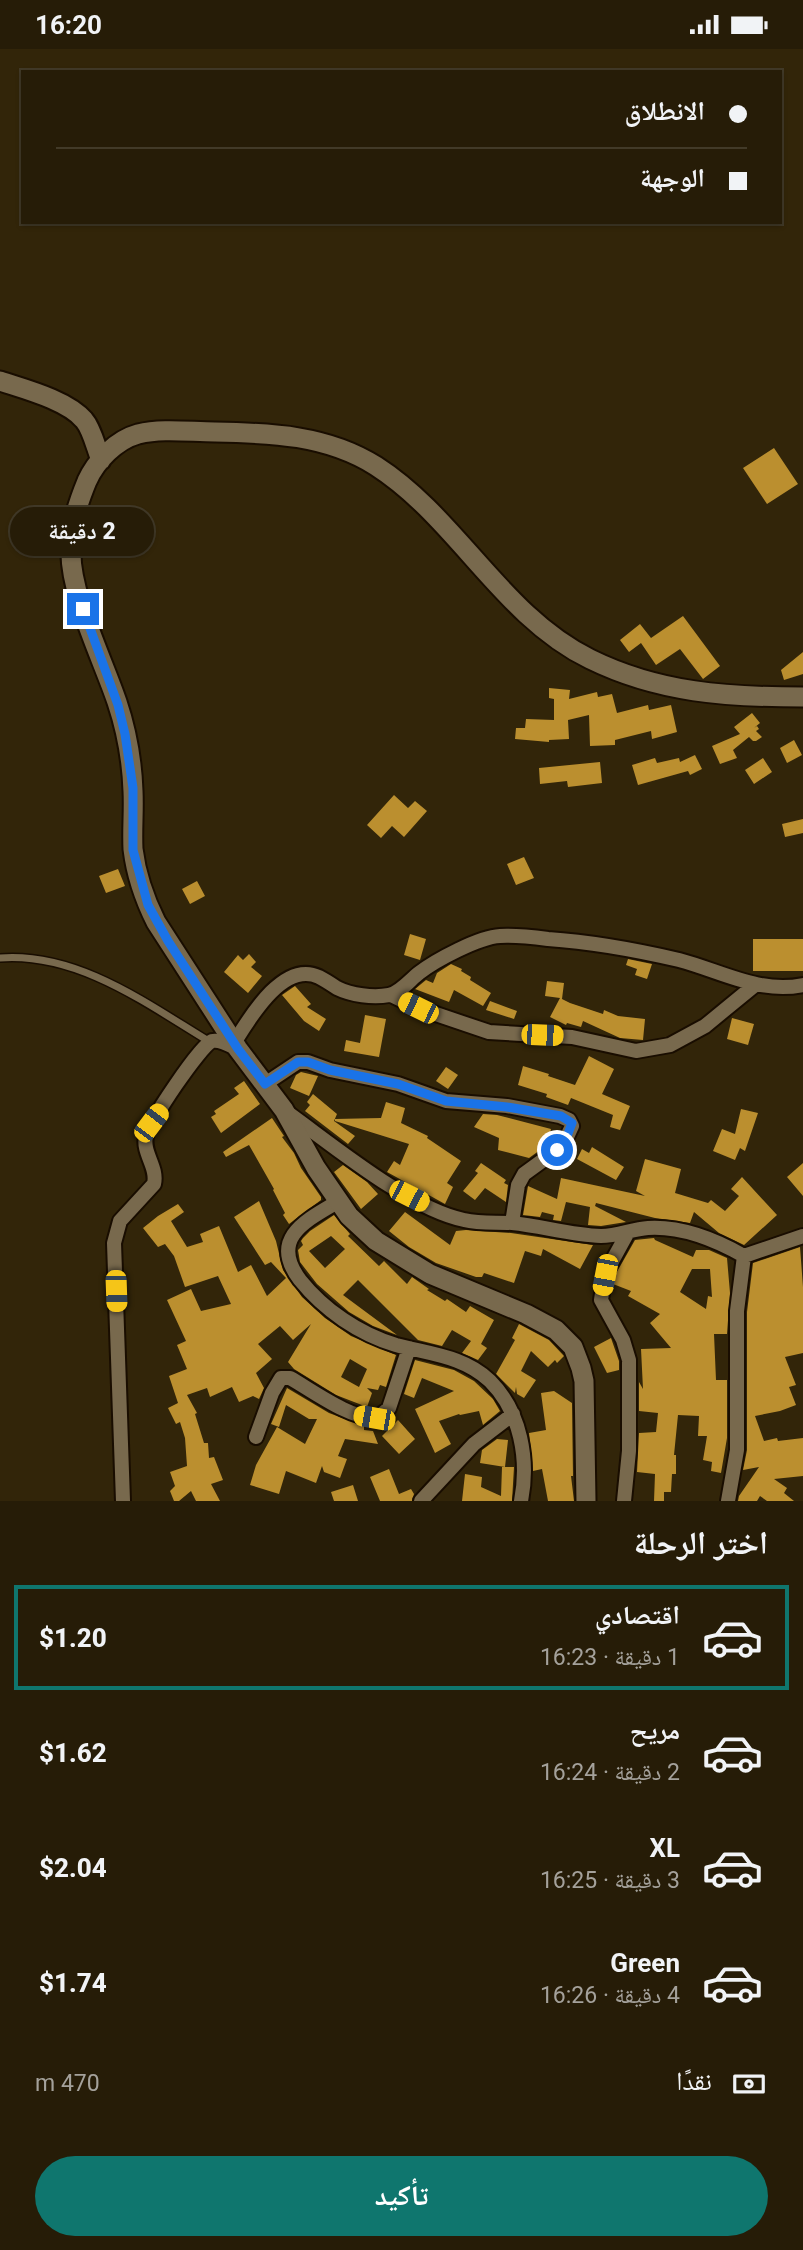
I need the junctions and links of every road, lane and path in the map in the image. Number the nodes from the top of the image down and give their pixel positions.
1 (0, 381) edge
2 (101, 460) junction
3 (803, 697) edge
4 (0, 958) edge
5 (755, 985) junction
6 (803, 985) edge
7 (391, 995) junction
8 (210, 1042) junction
9 (236, 1046) junction
10 (265, 1084) junction
11 (284, 1109) junction
12 (339, 1201) junction
13 (512, 1223) junction
14 (627, 1234) junction
15 (803, 1236) edge
16 (744, 1256) junction
17 (409, 1348) junction
18 (513, 1414) junction
19 (256, 1437) dead end
20 (123, 1501) edge
21 (421, 1501) edge
22 (521, 1501) edge
23 (586, 1501) edge
24 (624, 1501) edge
25 (728, 1501) edge

1 - 2 street
2 - 3 street
2 - 9 street
4 - 8 lane
5 - 6 street
5 - 7 street
5 - 7 street
7 - 9 street
8 - 9 street
8 - 20 street
9 - 10 street
10 - 11 street
10 - 13 street
11 - 12 street
11 - 13 street
12 - 17 street
12 - 23 street
13 - 14 street
14 - 16 street
14 - 24 street
15 - 16 street
16 - 25 street
17 - 18 street
17 - 19 street
18 - 21 street
18 - 22 street

